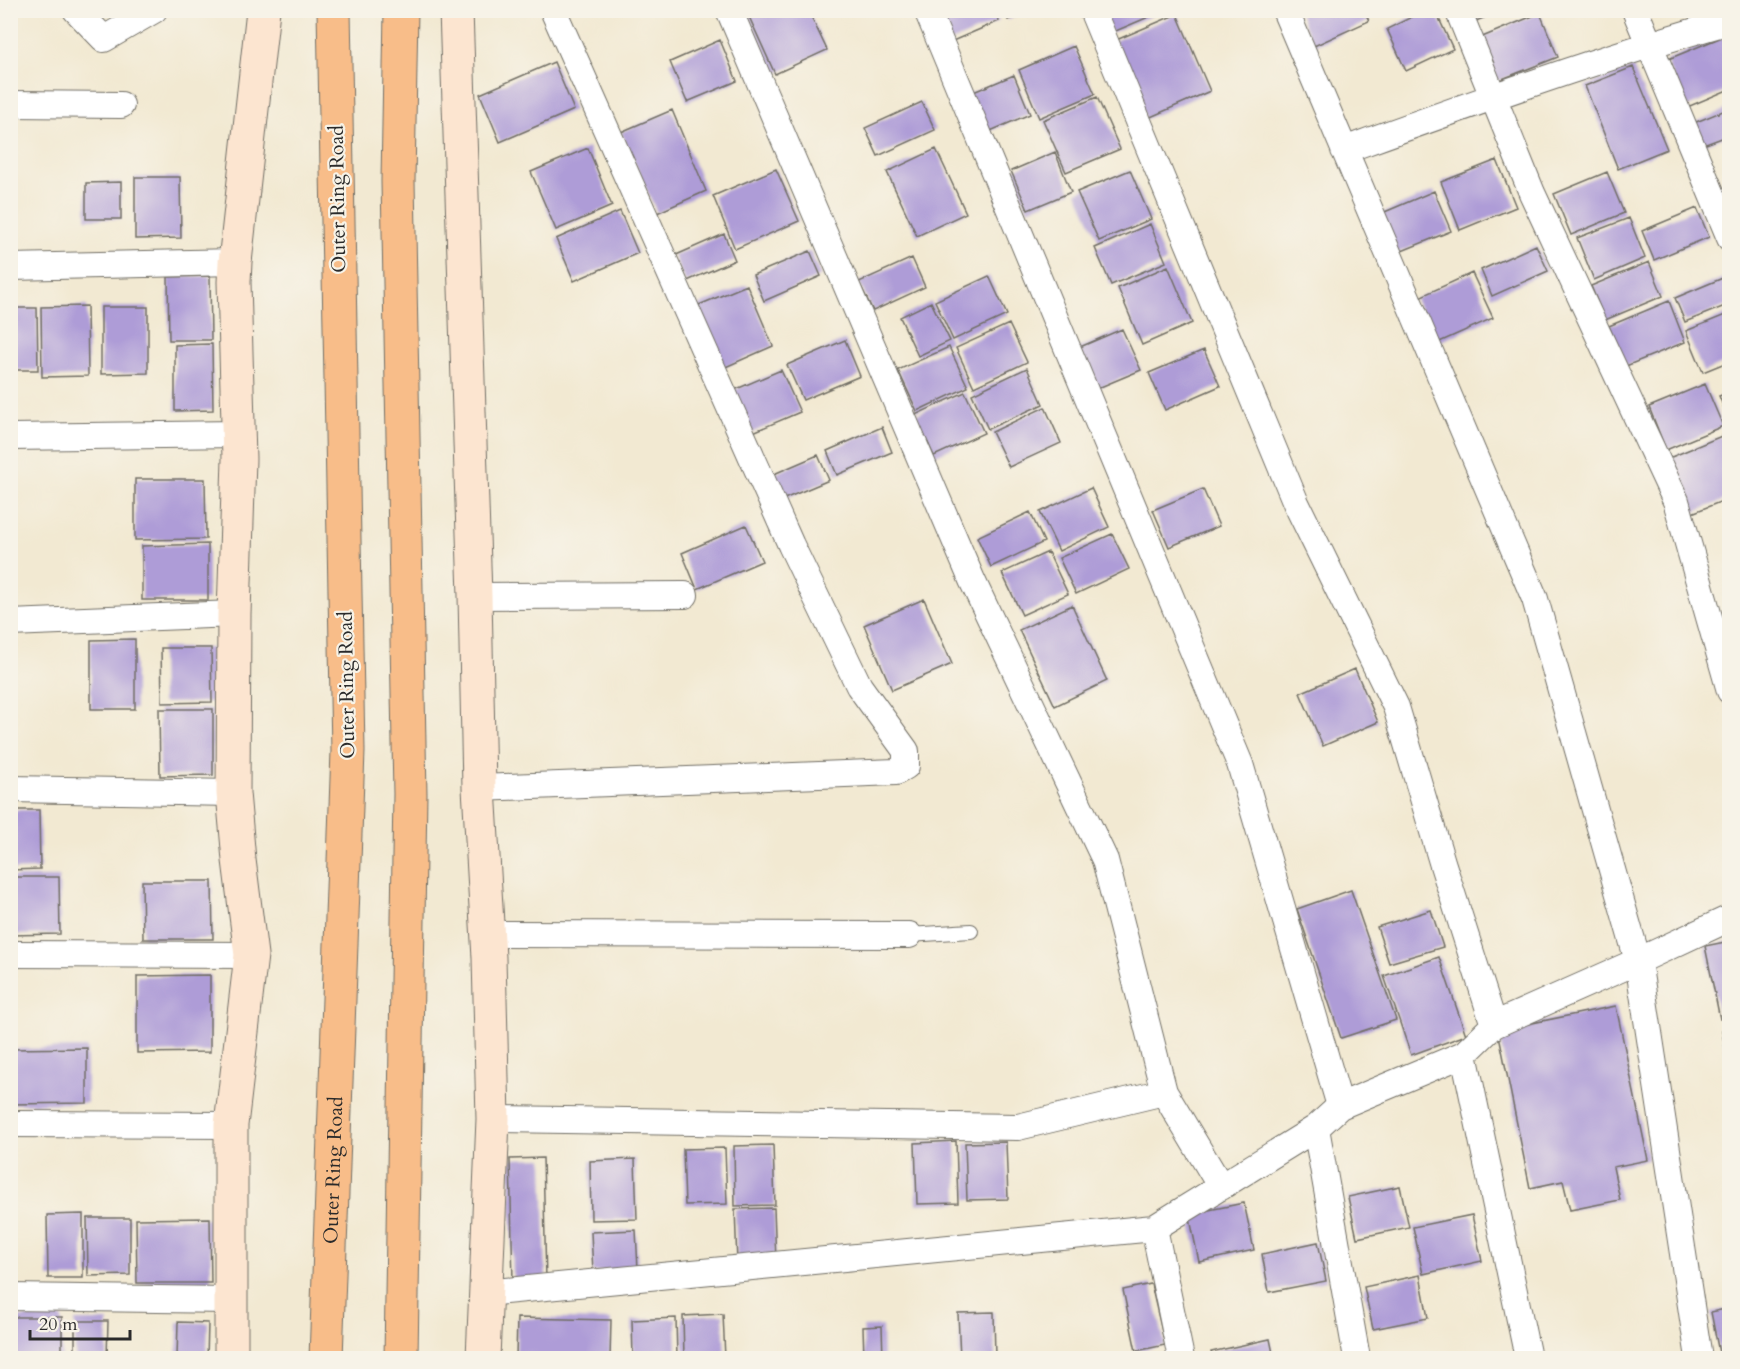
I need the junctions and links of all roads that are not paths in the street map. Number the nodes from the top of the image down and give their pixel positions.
1 (76, 10) edge
2 (154, 10) edge
3 (263, 10) edge
4 (334, 10) edge
5 (401, 10) edge
6 (456, 10) edge
7 (553, 10) edge
8 (729, 10) edge
9 (927, 10) edge
10 (1092, 10) edge
11 (1285, 10) edge
12 (1458, 10) edge
13 (1635, 10) edge
14 (1730, 21) edge
15 (1648, 44) junction
16 (1493, 97) junction
17 (10, 104) edge
18 (121, 105) dead end
19 (1344, 150) junction
20 (1730, 238) edge
21 (235, 262) junction
22 (10, 267) edge
23 (238, 434) junction
24 (10, 437) edge
25 (686, 595) dead end
26 (475, 596) junction
27 (234, 614) junction
28 (10, 623) edge
29 (1730, 691) edge
30 (479, 788) junction
31 (10, 789) edge
32 (233, 793) junction
33 (1730, 918) edge
34 (971, 931) dead end
35 (488, 934) junction
36 (909, 935) joint
37 (10, 954) edge
38 (251, 955) junction
39 (1638, 961) junction
40 (1494, 1025) junction
41 (1464, 1054) junction
42 (1164, 1092) junction
43 (1340, 1106) junction
44 (493, 1119) junction
45 (10, 1124) edge
46 (231, 1125) junction
47 (1316, 1128) junction
48 (1221, 1187) junction
49 (1154, 1227) junction
50 (485, 1293) junction
51 (10, 1297) edge
52 (230, 1300) junction
53 (231, 1359) edge
54 (326, 1359) edge
55 (401, 1359) edge
56 (483, 1359) edge
57 (1181, 1359) edge
58 (1357, 1359) edge
59 (1528, 1359) edge
60 (1699, 1359) edge

1 - 2 street
3 - 21 street
4 - 54 highway, Outer Ring Road
5 - 55 highway
6 - 26 street
7 - 30 street
8 - 42 street
9 - 43 street
10 - 40 street
11 - 19 street
12 - 16 street
13 - 15 street
14 - 15 street
15 - 16 street
15 - 20 street
16 - 19 street
16 - 29 street
17 - 18 street
19 - 39 street
21 - 22 street
21 - 23 street
23 - 24 street
23 - 27 street
25 - 26 street
26 - 30 street
27 - 28 street
27 - 32 street
30 - 35 street
31 - 32 street
32 - 38 street
33 - 39 street
34 - 36 lane
35 - 36 street
35 - 44 street
37 - 38 street
38 - 46 street
39 - 40 street
39 - 60 street
40 - 41 street
41 - 43 street
41 - 59 street
42 - 44 street
42 - 48 street
43 - 47 street
44 - 50 street
45 - 46 street
46 - 52 street
47 - 48 street
47 - 58 street
48 - 49 street
49 - 50 street
49 - 57 street
50 - 56 street
51 - 52 street
52 - 53 street

